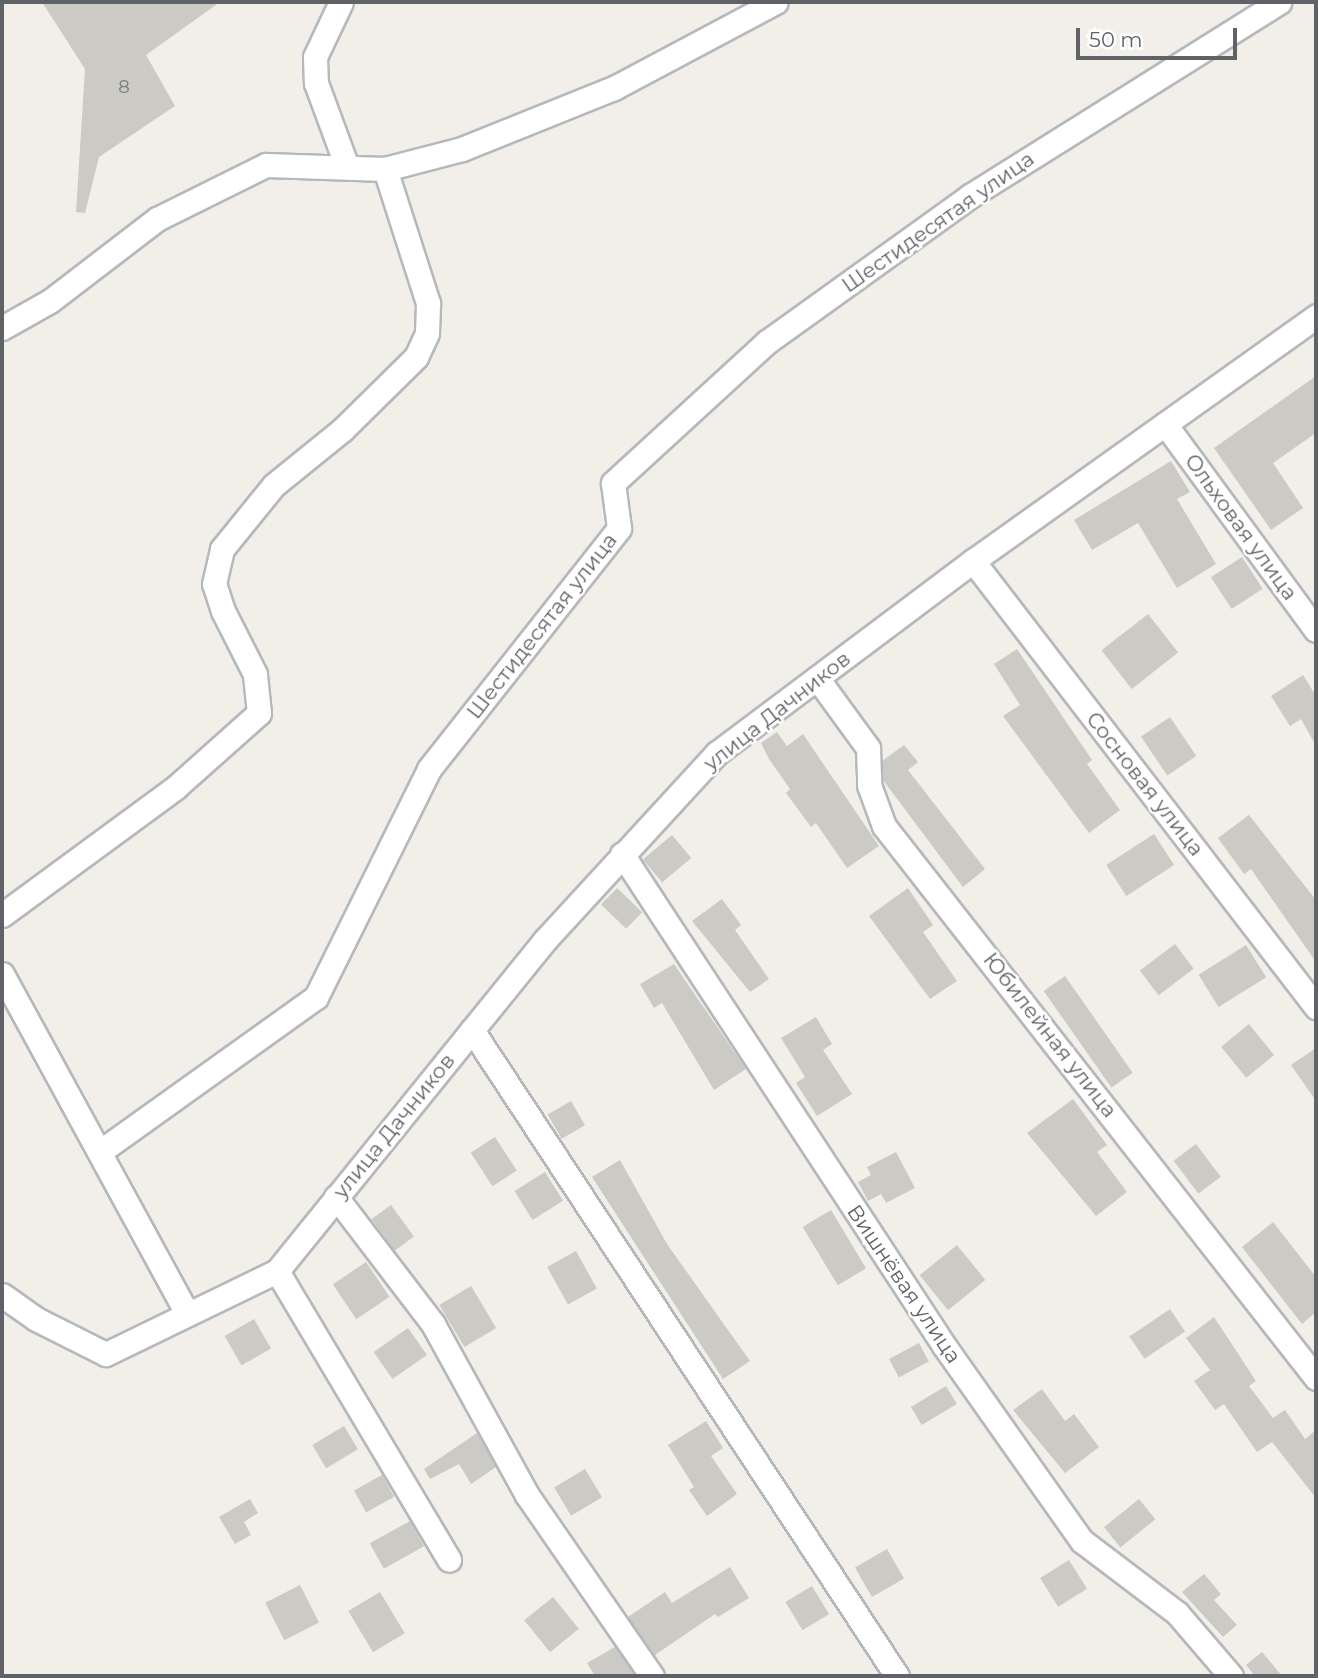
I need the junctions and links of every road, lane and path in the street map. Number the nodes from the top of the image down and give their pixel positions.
1 (341, 2) edge
2 (776, 2) edge
3 (1279, 2) edge
4 (347, 167) junction
5 (385, 169) junction
6 (1316, 316) edge
7 (2, 328) edge
8 (1165, 424) junction
9 (973, 561) junction
10 (1316, 630) edge
11 (817, 678) junction
12 (622, 853) junction
13 (2, 915) edge
14 (2, 974) edge
15 (1316, 1007) edge
16 (472, 1030) junction
17 (101, 1151) junction
18 (336, 1197) junction
19 (276, 1271) junction
20 (2, 1295) edge
21 (187, 1314) junction
22 (1316, 1378) edge
23 (449, 1560) dead end
24 (652, 1676) edge
25 (897, 1676) edge
26 (1231, 1676) edge

1 - 4 street
2 - 5 street
3 - 17 street, Шестидесятая улица
4 - 5 street
4 - 7 street
5 - 13 street
6 - 8 street, улица Дачников
8 - 9 street, улица Дачников
8 - 10 street, Ольховая улица
9 - 11 street, улица Дачников
9 - 15 street, Сосновая улица
11 - 12 street, улица Дачников
11 - 22 street, Юбилейная улица
12 - 16 street, улица Дачников
12 - 26 street, Вишнёвая улица
14 - 17 street
16 - 18 street, улица Дачников
16 - 25 street
17 - 21 street
18 - 19 street, улица Дачников
18 - 24 street
19 - 21 street
19 - 23 street
20 - 21 street

